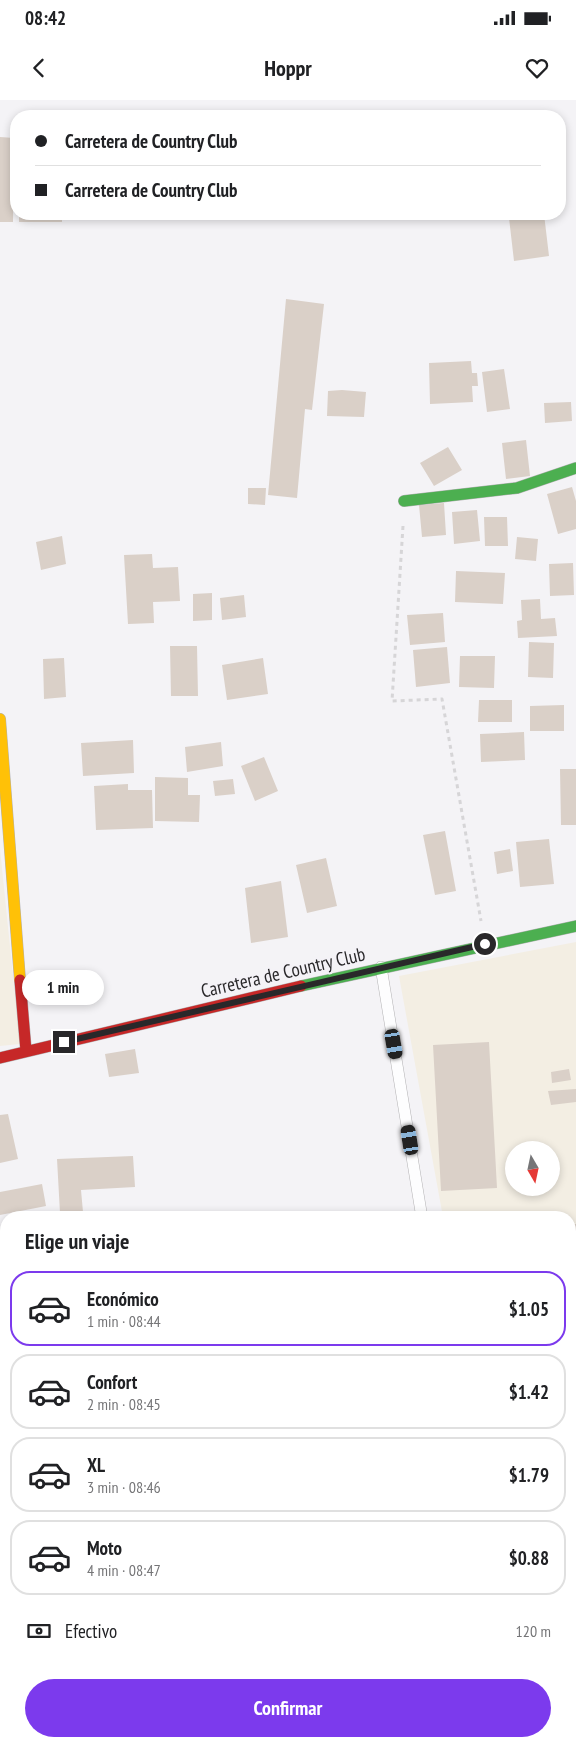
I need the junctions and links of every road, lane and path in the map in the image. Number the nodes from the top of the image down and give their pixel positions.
1 (576, 468) edge
2 (404, 502) joint
3 (0, 719) edge
4 (576, 926) edge
5 (485, 944) junction
6 (381, 967) junction
7 (26, 1051) junction
8 (0, 1058) edge
9 (421, 1211) edge

1 - 2 street
2 - 5 path
3 - 7 street
4 - 5 street, Carretera de Country Club
5 - 6 street, Carretera de Country Club
6 - 7 street, Carretera de Country Club
6 - 9 lane
7 - 8 street, Carretera de Country Club

